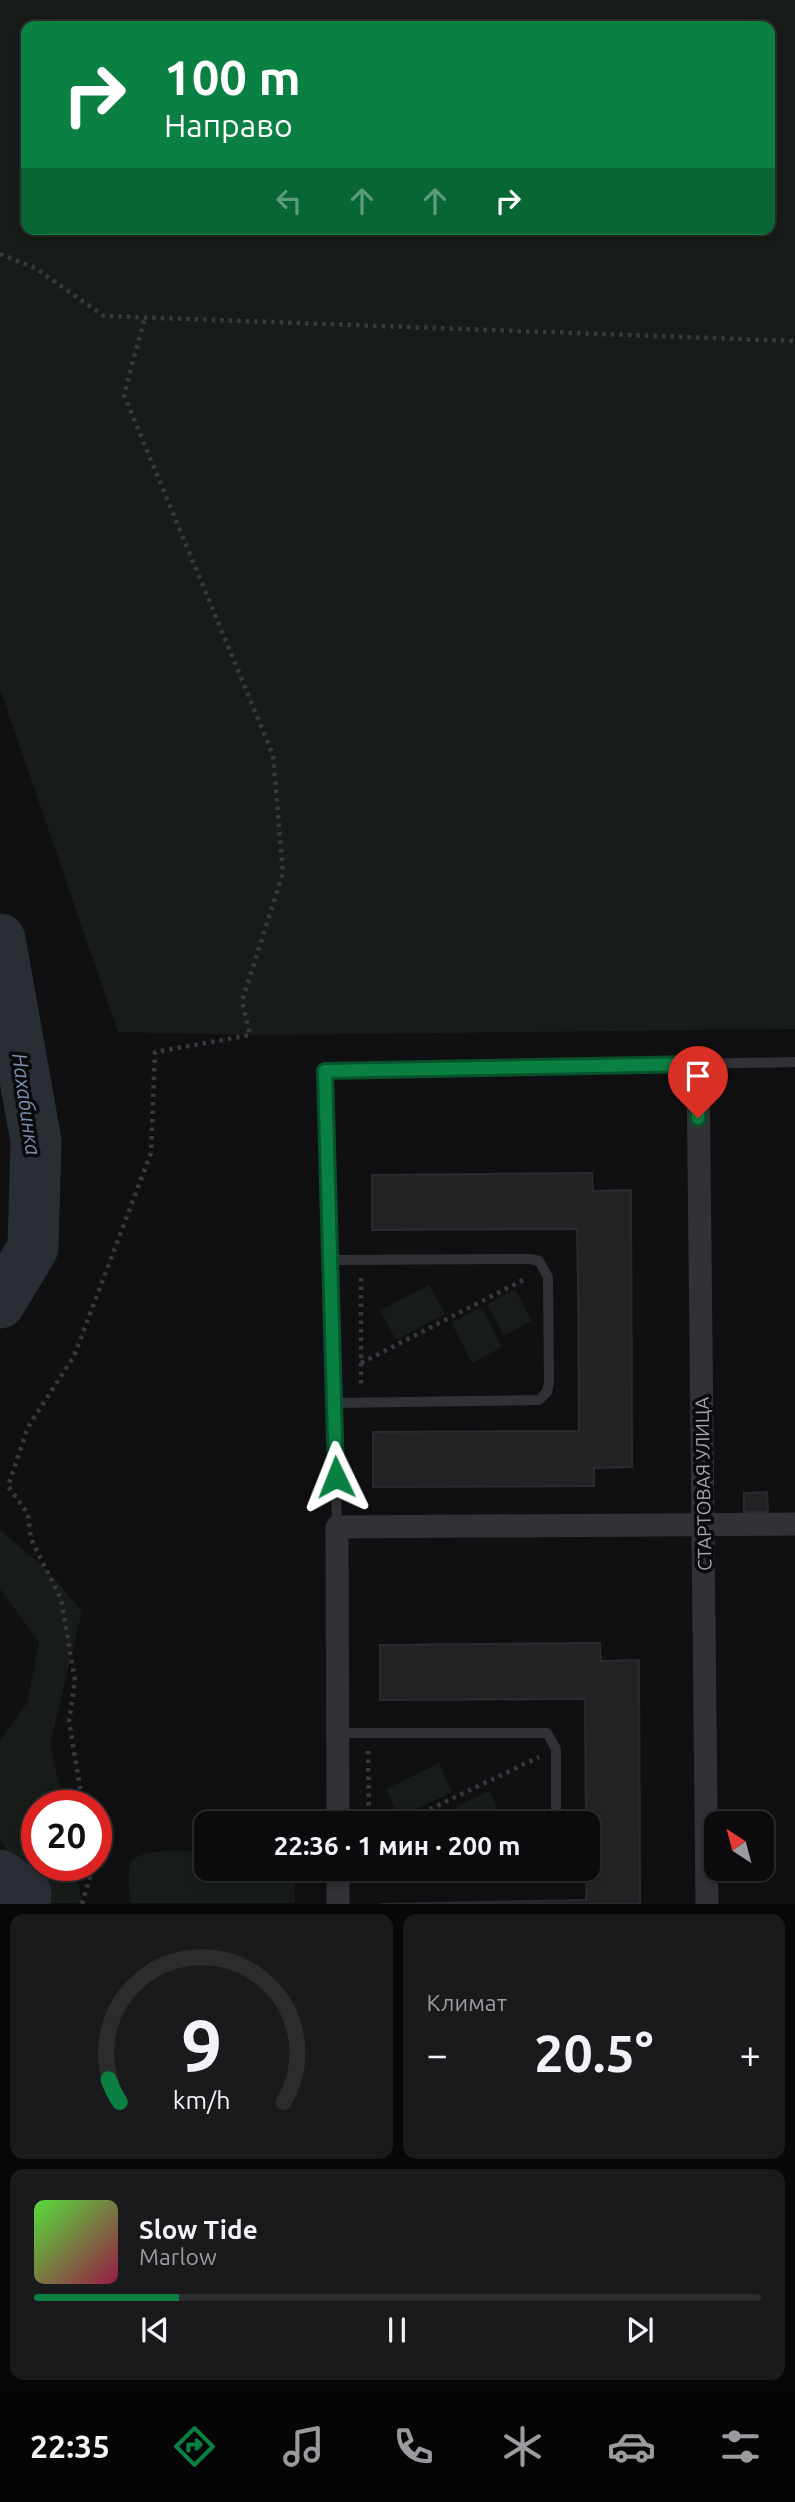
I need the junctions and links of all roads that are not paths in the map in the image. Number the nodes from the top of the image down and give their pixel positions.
1 (795, 1062) edge
2 (698, 1064) junction
3 (330, 1260) junction
4 (334, 1403) junction
5 (795, 1524) edge
6 (703, 1525) junction
7 (337, 1527) junction
8 (338, 1733) junction
9 (338, 1811) edge
10 (556, 1811) edge
11 (338, 1881) edge
12 (338, 1903) edge
13 (707, 1903) edge

1 - 2 lane
2 - 3 lane
2 - 6 street, СТАРТОВАЯ УЛИЦА
3 - 4 lane
3 - 4 lane
4 - 7 lane
5 - 6 street
6 - 7 street
6 - 13 street, СТАРТОВАЯ УЛИЦА
7 - 8 street
8 - 9 street
8 - 10 lane
11 - 12 street

